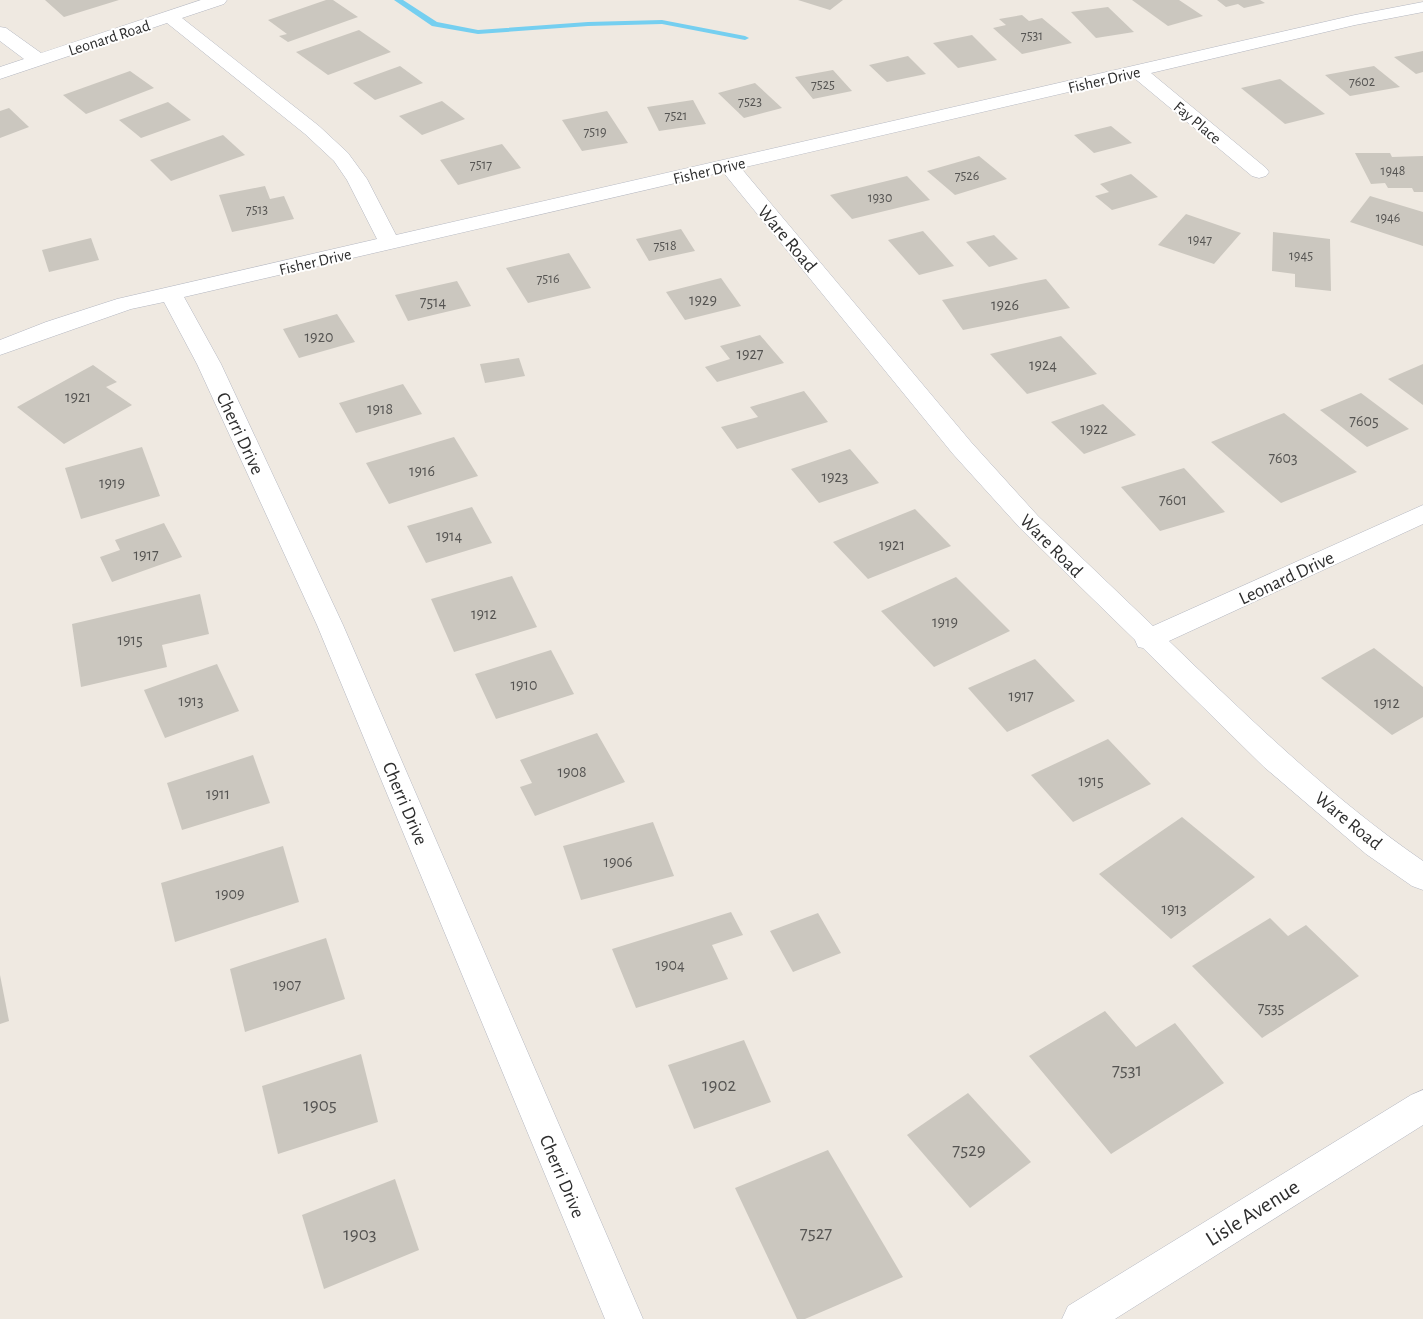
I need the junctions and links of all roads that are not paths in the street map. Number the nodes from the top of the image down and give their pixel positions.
1 (218, 0) edge
2 (1423, 7) edge
3 (170, 17) junction
4 (0, 32) edge
5 (38, 60) junction
6 (1138, 71) junction
7 (0, 74) edge
8 (729, 166) junction
9 (1259, 172) dead end
10 (390, 244) junction
11 (172, 295) junction
12 (0, 348) edge
13 (1423, 514) edge
14 (1148, 640) junction
15 (1423, 877) edge
16 (1423, 1106) edge
17 (624, 1319) edge
18 (1080, 1319) edge

1 - 3 street, Leonard Road
2 - 6 street, Fisher Drive
3 - 5 street, Leonard Road
3 - 10 street
4 - 5 street
5 - 7 street, Leonard Road
6 - 8 street, Fisher Drive
6 - 9 street, Fay Place
8 - 10 street, Fisher Drive
8 - 14 street, Ware Road
10 - 11 street, Fisher Drive
11 - 12 street, Fisher Drive
11 - 17 street, Cherri Drive
13 - 14 street, Leonard Drive
14 - 15 street, Ware Road
16 - 18 street, Lisle Avenue

